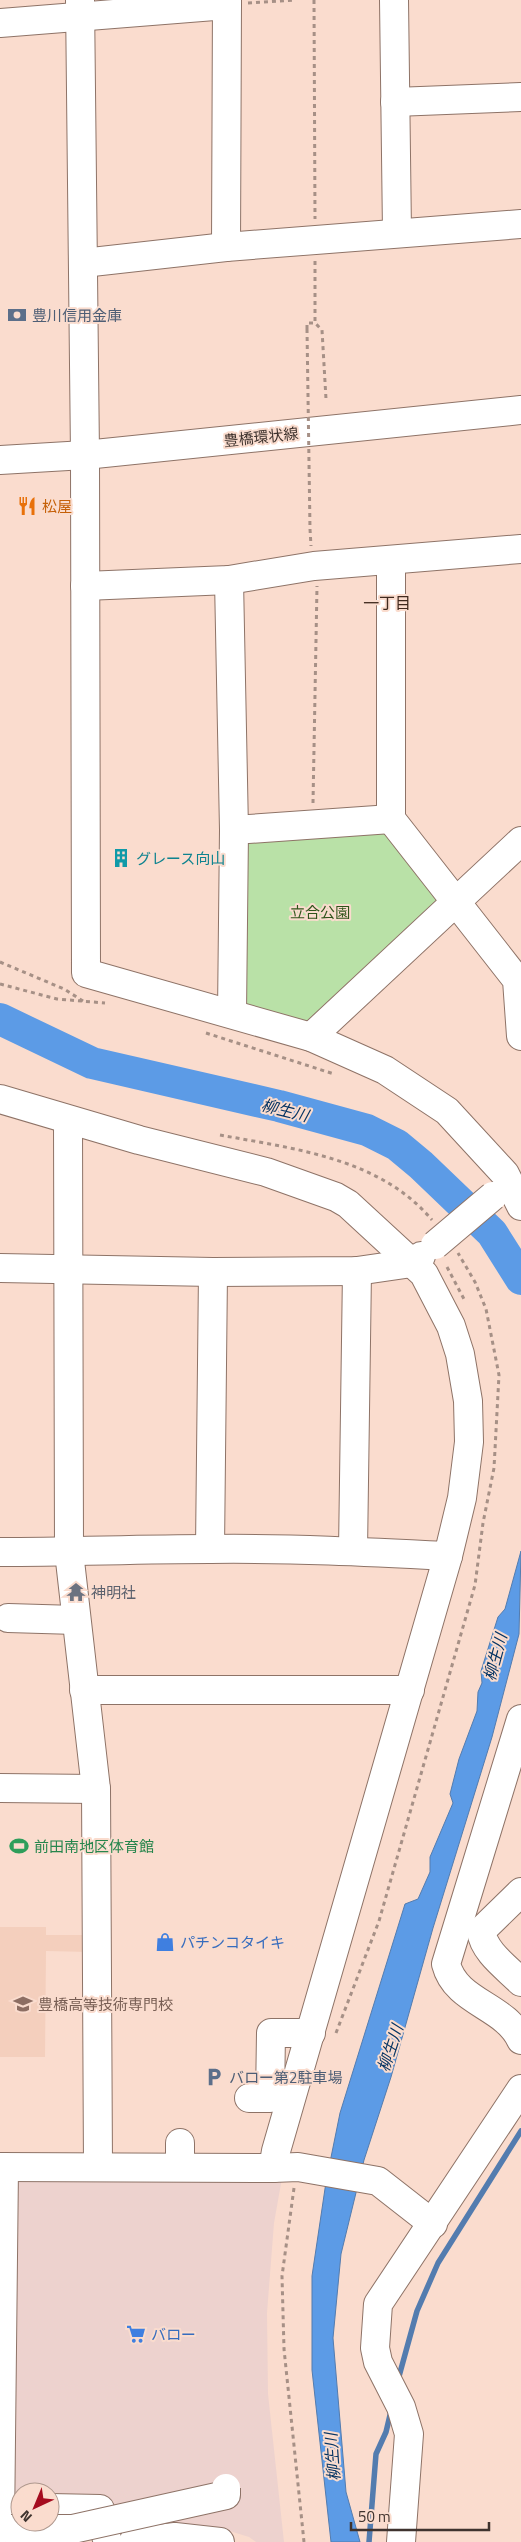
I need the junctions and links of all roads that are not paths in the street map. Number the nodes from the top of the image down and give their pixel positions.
1 (394, 0) edge
2 (227, 2) edge
3 (80, 8) edge
4 (0, 23) edge
5 (521, 97) edge
6 (395, 102) junction
7 (521, 224) edge
8 (397, 232) junction
9 (226, 247) junction
10 (84, 263) junction
11 (521, 410) edge
12 (85, 455) junction
13 (0, 460) edge
14 (521, 549) edge
15 (391, 560) junction
16 (229, 580) junction
17 (85, 586) junction
18 (391, 819) junction
19 (234, 830) junction
20 (521, 841) edge
21 (456, 904) junction
22 (232, 1013) junction
23 (521, 1036) edge
24 (311, 1037) junction
25 (0, 1099) edge
26 (68, 1120) junction
27 (507, 1183) edge
28 (521, 1206) edge
29 (412, 1263) junction
30 (0, 1268) edge
31 (69, 1270) junction
32 (357, 1270) junction
33 (213, 1272) junction
34 (210, 1549) junction
35 (353, 1551) junction
36 (0, 1552) edge
37 (69, 1552) junction
38 (448, 1556) junction
39 (8, 1618) dead end
40 (76, 1620) junction
41 (84, 1690) junction
42 (410, 1690) junction
43 (521, 1718) edge
44 (0, 1788) edge
45 (96, 1788) junction
46 (521, 1892) edge
47 (521, 1982) edge
48 (323, 2034) junction
49 (521, 2040) edge
50 (521, 2089) edge
51 (249, 2098) dead end
52 (98, 2166) junction
53 (2, 2167) edge
54 (291, 2168) junction
55 (9, 2201) edge
56 (433, 2224) junction
57 (2, 2284) edge
58 (1, 2437) edge
59 (226, 2488) dead end
60 (60, 2508) edge
61 (7, 2520) edge
62 (105, 2530) edge
63 (133, 2542) edge
64 (220, 2542) edge
65 (402, 2542) edge

1 - 6 street
2 - 3 street
2 - 9 street
3 - 4 street
3 - 10 street
5 - 6 street
6 - 8 street
7 - 8 street
8 - 9 street
9 - 10 street
10 - 12 street
11 - 12 street, 豊橋環状線
12 - 13 street, 豊橋環状線
12 - 17 street
14 - 15 street
15 - 16 street
15 - 18 street
16 - 17 street
16 - 19 street
17 - 22 street
18 - 19 street
18 - 21 street
19 - 22 street
20 - 21 street
21 - 23 street
21 - 24 street
22 - 24 street
24 - 27 street
25 - 26 street
26 - 29 street
26 - 31 street
27 - 28 street
27 - 29 street, bridge
29 - 32 street
29 - 38 street
30 - 31 street
31 - 33 street
31 - 37 street
32 - 33 street
32 - 35 street
33 - 34 street
34 - 35 street
34 - 37 street
35 - 38 street
36 - 37 street
37 - 40 street
38 - 42 street
39 - 40 street
40 - 41 street
41 - 42 street
41 - 45 street
42 - 48 street
43 - 49 street
44 - 45 street
45 - 52 street
46 - 47 street
48 - 51 street
48 - 54 street
50 - 56 street
52 - 53 street
52 - 54 street
53 - 55 street
54 - 56 street
55 - 57 street
56 - 65 street
57 - 58 street
58 - 61 street
59 - 61 street, bridge
60 - 62 street
63 - 64 street

